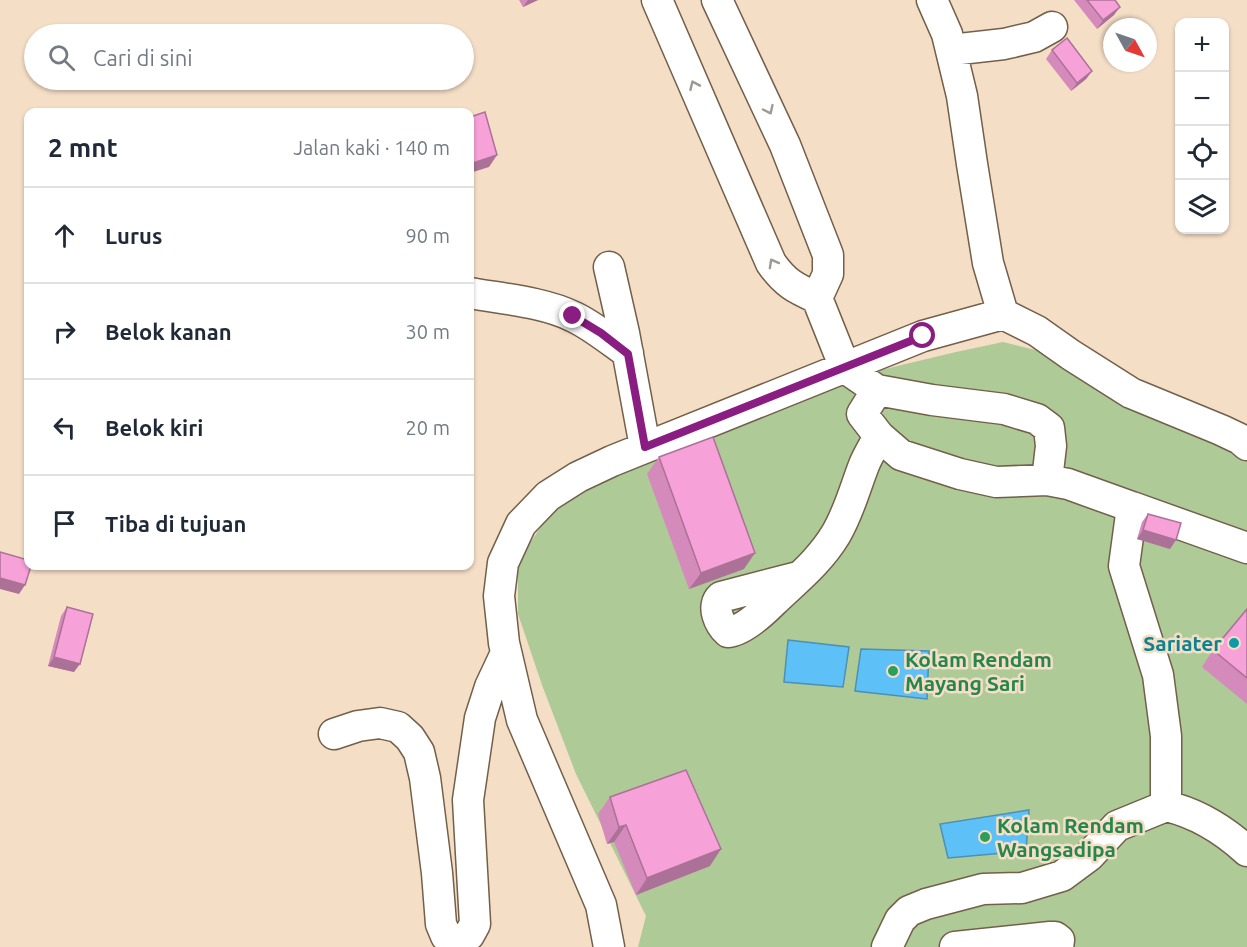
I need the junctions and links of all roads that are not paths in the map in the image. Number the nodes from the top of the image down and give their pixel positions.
1 (657, 0) edge
2 (717, 0) edge
3 (932, 0) edge
4 (1052, 27) dead end
5 (951, 50) junction
6 (609, 267) dead end
7 (474, 294) edge
8 (817, 298) junction
9 (1003, 314) junction
10 (628, 354) junction
11 (845, 368) junction
12 (877, 390) junction
13 (879, 436) junction
14 (1244, 437) edge
15 (645, 447) junction
16 (1047, 480) junction
17 (1132, 507) junction
18 (1247, 548) edge
19 (798, 577) dead end
20 (506, 653) junction
21 (334, 734) dead end
22 (1166, 806) junction
23 (1247, 851) edge
24 (609, 947) edge
25 (887, 947) edge
26 (955, 947) edge
27 (1058, 947) edge

8 -> 1 street
2 -> 8 street
3 - 5 street
4 - 5 street
5 - 9 street
6 - 10 street
7 - 10 street
8 - 11 street
9 - 11 street
9 - 14 street
10 - 15 street
11 - 12 street
11 - 15 street
12 - 13 street
12 - 16 street
13 - 16 street
13 - 19 street
15 - 20 street
16 - 17 street
17 - 18 street
17 - 22 street
20 - 21 street
20 - 24 street
22 - 23 street
22 - 25 street
26 - 27 street

